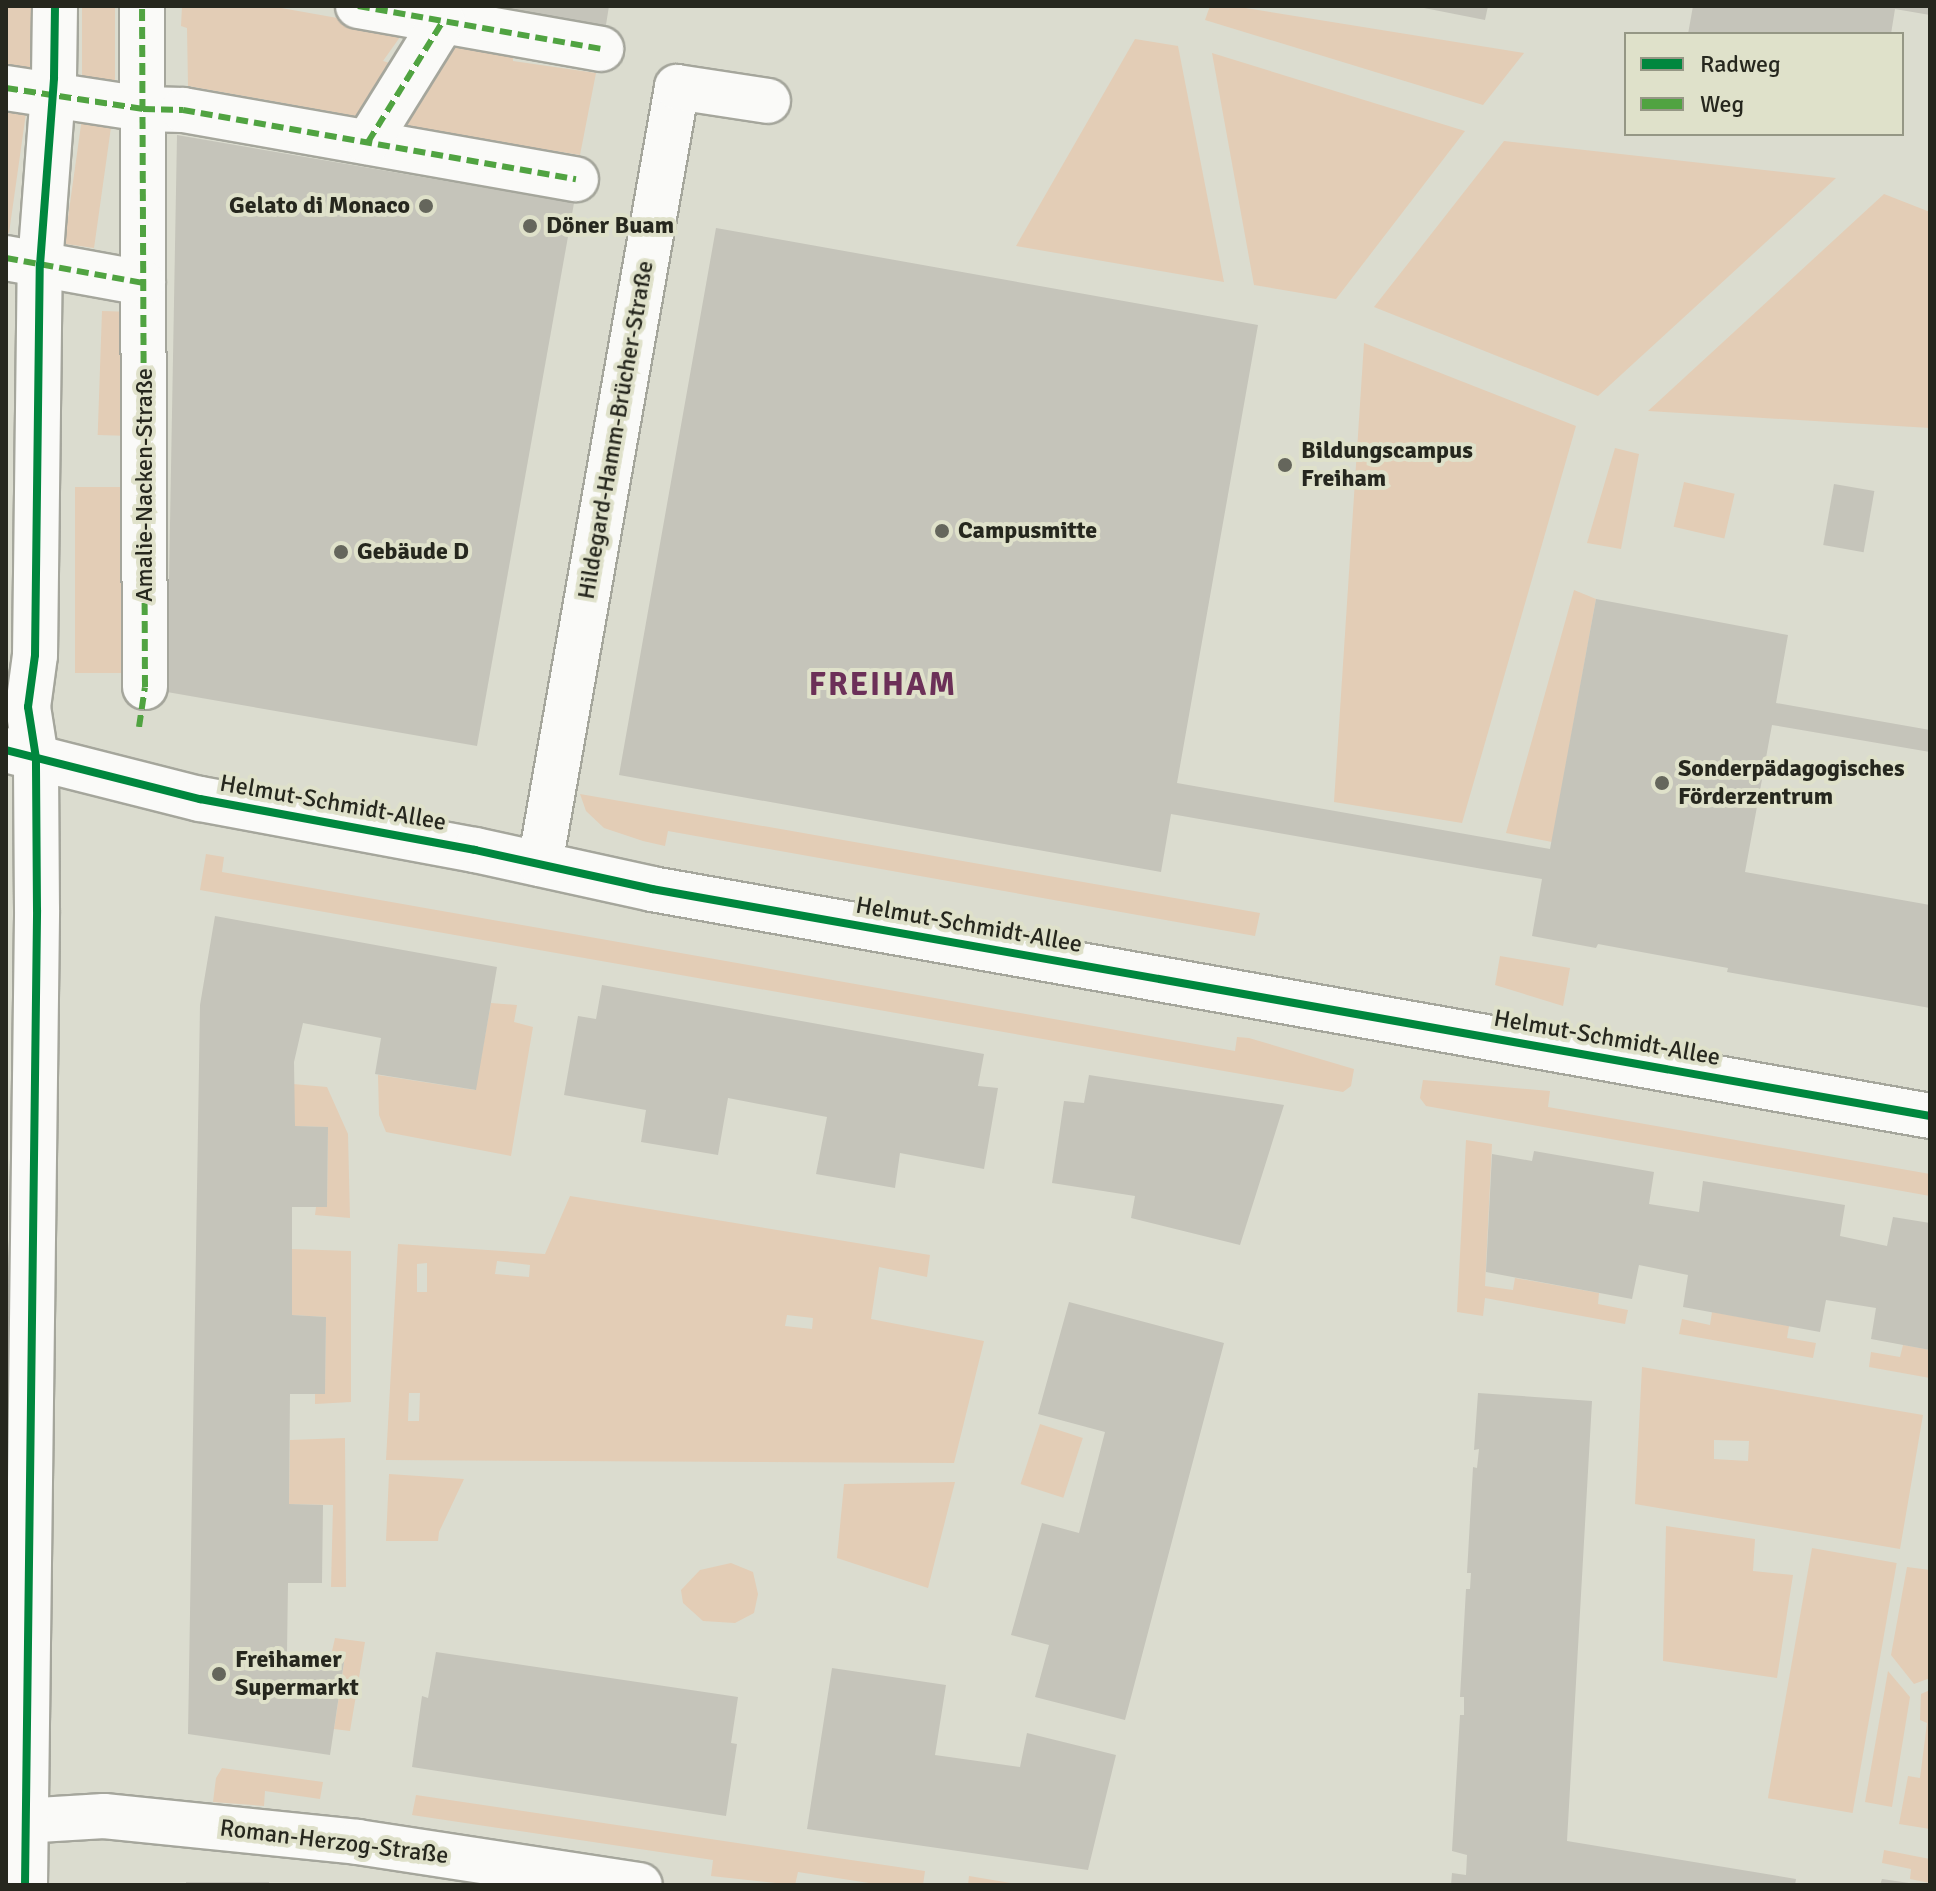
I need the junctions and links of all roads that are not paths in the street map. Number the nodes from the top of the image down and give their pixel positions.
1 (55, 6) edge
2 (142, 6) edge
3 (358, 6) edge
4 (443, 21) junction
5 (601, 49) dead end
6 (6, 88) edge
7 (53, 95) junction
8 (768, 101) dead end
9 (143, 109) junction
10 (368, 142) junction
11 (576, 179) dead end
12 (23, 262) edge
13 (143, 283) junction
14 (145, 687) dead end
15 (21, 754) edge
16 (540, 864) junction
17 (1930, 1116) edge
18 (16, 1821) edge
19 (25, 1885) edge
20 (640, 1885) edge

1 - 7 street
2 - 9 street, Amalie-Nacken-Straße
3 - 4 street
4 - 5 street
4 - 10 street
6 - 7 street
7 - 9 street
7 - 12 street
8 - 16 street, Hildegard-Hamm-Brücher-Straße
9 - 10 street
9 - 13 street, Amalie-Nacken-Straße
10 - 11 street
12 - 13 street
12 - 15 street
13 - 14 street, Amalie-Nacken-Straße
15 - 16 street, Helmut-Schmidt-Allee
15 - 18 street
16 - 17 street, Helmut-Schmidt-Allee
18 - 19 street
18 - 20 street, Roman-Herzog-Straße

